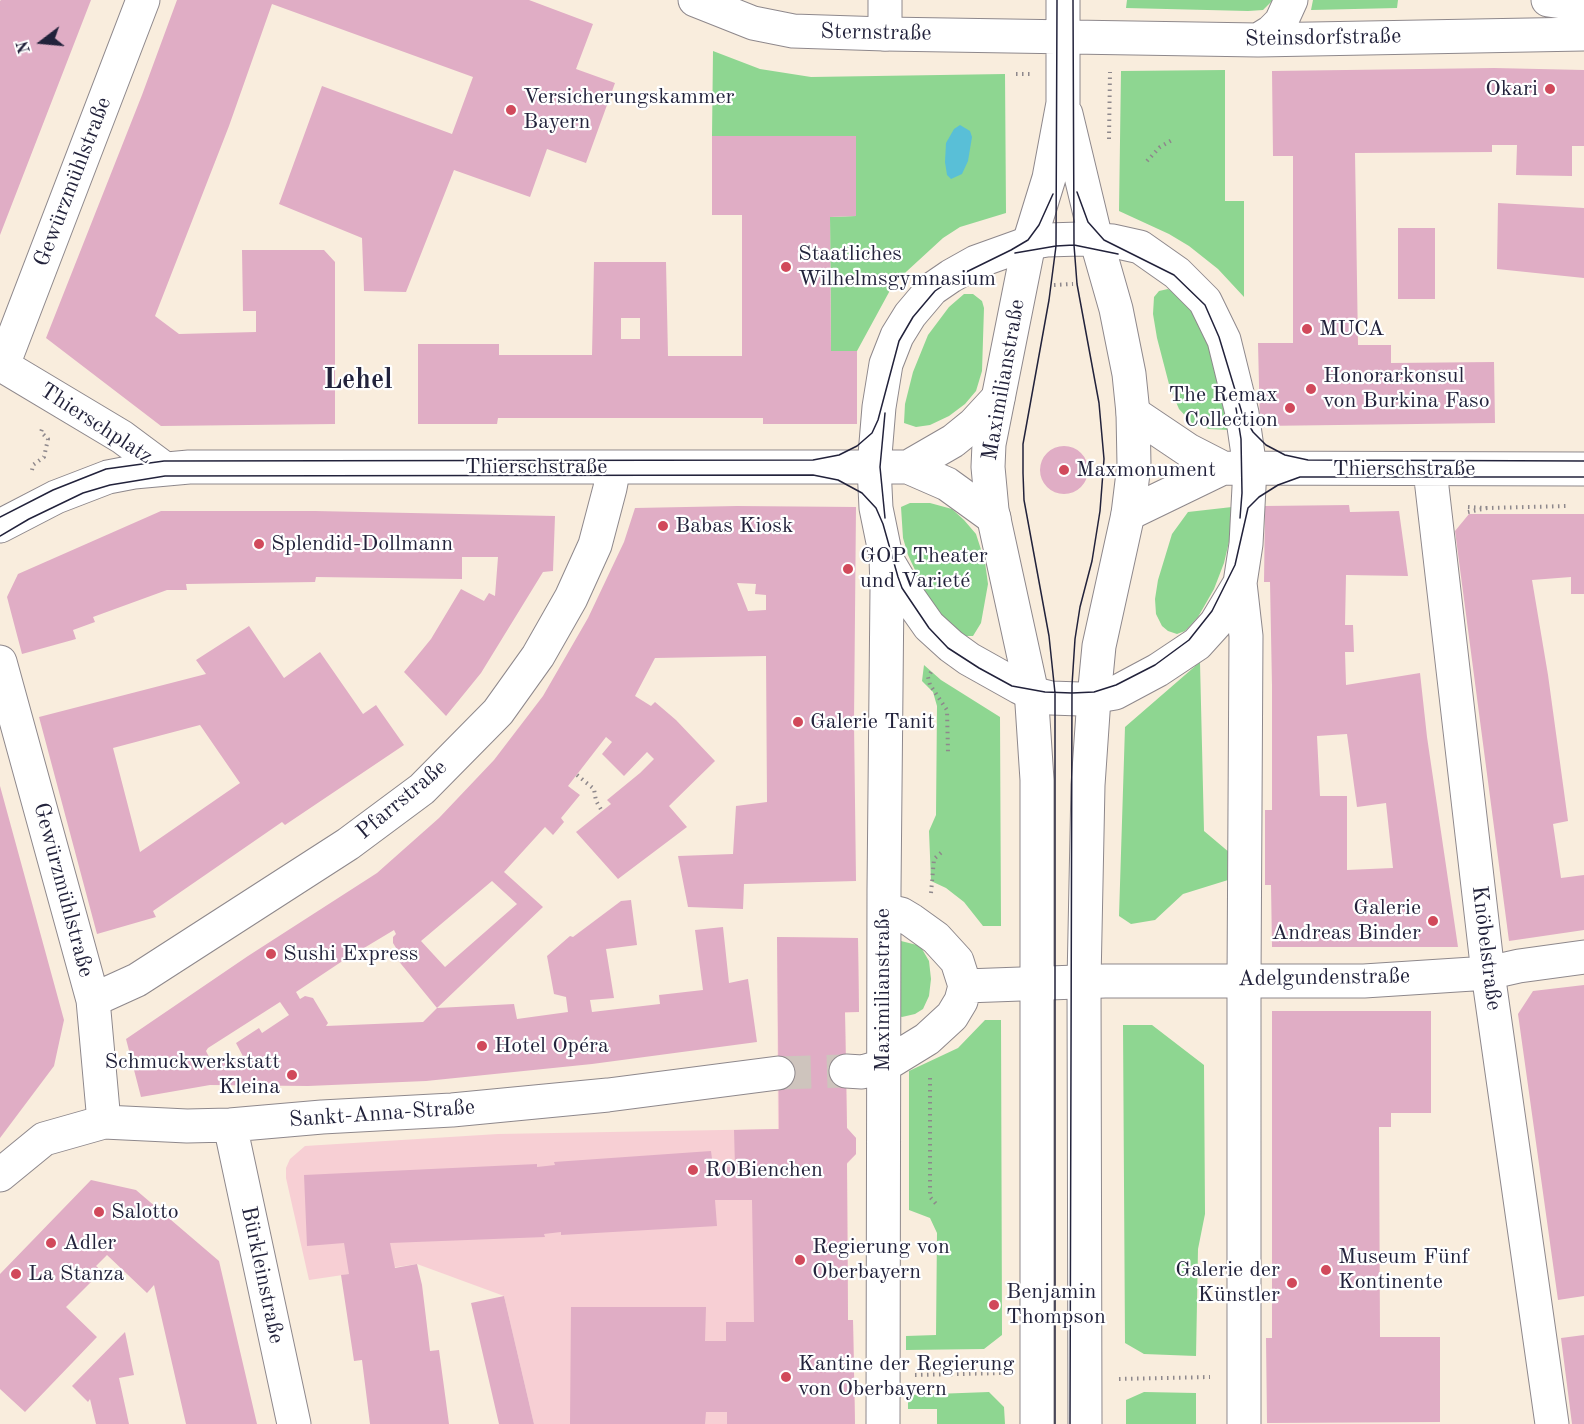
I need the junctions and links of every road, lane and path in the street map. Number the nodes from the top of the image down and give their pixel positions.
1 (143, 0) edge
2 (695, 0) edge
3 (885, 0) edge
4 (1063, 0) edge
5 (1291, 0) edge
6 (1548, 0) edge
7 (1584, 5) edge
8 (885, 34) junction
9 (1584, 34) edge
10 (1063, 36) junction
11 (1258, 40) junction
12 (1063, 103) junction
13 (1172, 140) dead end
14 (1147, 161) dead end
15 (1096, 239) junction
16 (1029, 243) junction
17 (2, 364) edge
18 (998, 398) junction
19 (1133, 413) junction
20 (43, 422) dead end
21 (614, 467) junction
22 (874, 467) junction
23 (908, 467) junction
24 (1237, 468) junction
25 (165, 469) junction
26 (1584, 469) edge
27 (1430, 470) junction
28 (1573, 506) dead end
29 (1487, 508) dead end
30 (1128, 514) junction
31 (994, 518) junction
32 (13, 519) edge
33 (886, 557) junction
34 (1240, 583) junction
35 (0, 662) edge
36 (934, 667) dead end
37 (1031, 693) junction
38 (1094, 698) junction
39 (948, 752) dead end
40 (577, 775) dead end
41 (602, 811) dead end
42 (944, 850) dead end
43 (930, 899) dead end
44 (884, 910) junction
45 (1584, 957) edge
46 (1488, 973) junction
47 (1244, 980) junction
48 (1061, 982) junction
49 (965, 986) junction
50 (93, 1000) junction
51 (883, 1066) junction
52 (929, 1068) dead end
53 (846, 1071) tunnel mouth
54 (778, 1073) tunnel mouth
55 (104, 1122) junction
56 (230, 1125) junction
57 (0, 1174) edge
58 (938, 1206) dead end
59 (1011, 1373) dead end
60 (883, 1376) junction
61 (1245, 1376) junction
62 (1118, 1379) dead end
63 (294, 1424) edge
64 (883, 1424) edge
65 (1037, 1424) edge
66 (1085, 1424) edge
67 (1244, 1424) edge
68 (1552, 1424) edge

1 - 17 street, Gewürzmühlstraße
2 - 8 street, Sternstraße
3 - 8 street
4 - 10 street, Maximilianstraße
5 - 11 street
6 - 7 street
8 - 10 street, Sternstraße
9 - 11 street, Steinsdorfstraße
10 - 11 street, Steinsdorfstraße
10 - 12 street, Maximilianstraße
12 - 15 street, Maximilianstraße
12 - 16 street, Maximilianstraße
13 - 14 path
15 - 16 street, Maximilianstraße
15 - 19 street, Maximilianstraße
15 - 24 street, Maximilianstraße
16 - 18 street, Maximilianstraße
16 - 22 street, Maximilianstraße
17 - 25 street, Thierschplatz
18 - 23 street
18 - 31 street, Maximilianstraße
19 - 24 street, Thierschstraße
19 - 30 street, Maximilianstraße
20 - 32 path
21 - 22 street, Thierschstraße
21 - 25 street, Thierschstraße
21 - 50 street, Pfarrstraße
22 - 23 street, Thierschstraße
22 - 33 street, Maximilianstraße
23 - 31 street, Thierschstraße
24 - 27 street, Thierschstraße
24 - 30 street, Thierschstraße
24 - 34 street, Maximilianstraße
25 - 32 street, Thierschplatz
26 - 27 street, Thierschstraße
27 - 46 street, Knöbelstraße
28 - 29 path
30 - 38 street, Maximilianstraße
31 - 37 street, Maximilianstraße
33 - 37 street, Maximilianstraße
33 - 44 street, Maximilianstraße
34 - 38 street, Maximilianstraße
34 - 47 street, Maximilianstraße
35 - 50 street, Gewürzmühlstraße
36 - 39 path
37 - 38 street
37 - 48 street, Maximilianstraße
38 - 48 street, Maximilianstraße
40 - 41 path
42 - 43 path
44 - 49 street
44 - 51 street, Maximilianstraße
45 - 46 street, Adelgundenstraße
46 - 47 street, Adelgundenstraße
46 - 68 street, Knöbelstraße
47 - 48 street, Adelgundenstraße
47 - 61 street, Maximilianstraße
48 - 49 street
48 - 65 street, Maximilianstraße
48 - 66 street, Maximilianstraße
49 - 51 street
50 - 55 street, Gewürzmühlstraße
51 - 53 street
51 - 60 street, Maximilianstraße
52 - 58 path
54 - 56 street, Sankt-Anna-Straße
55 - 56 street, Sankt-Anna-Straße
55 - 57 street, Sankt-Anna-Straße
56 - 63 street, Bürkleinstraße
59 - 60 path
60 - 64 street, Maximilianstraße
61 - 62 path
61 - 67 street, Maximilianstraße

